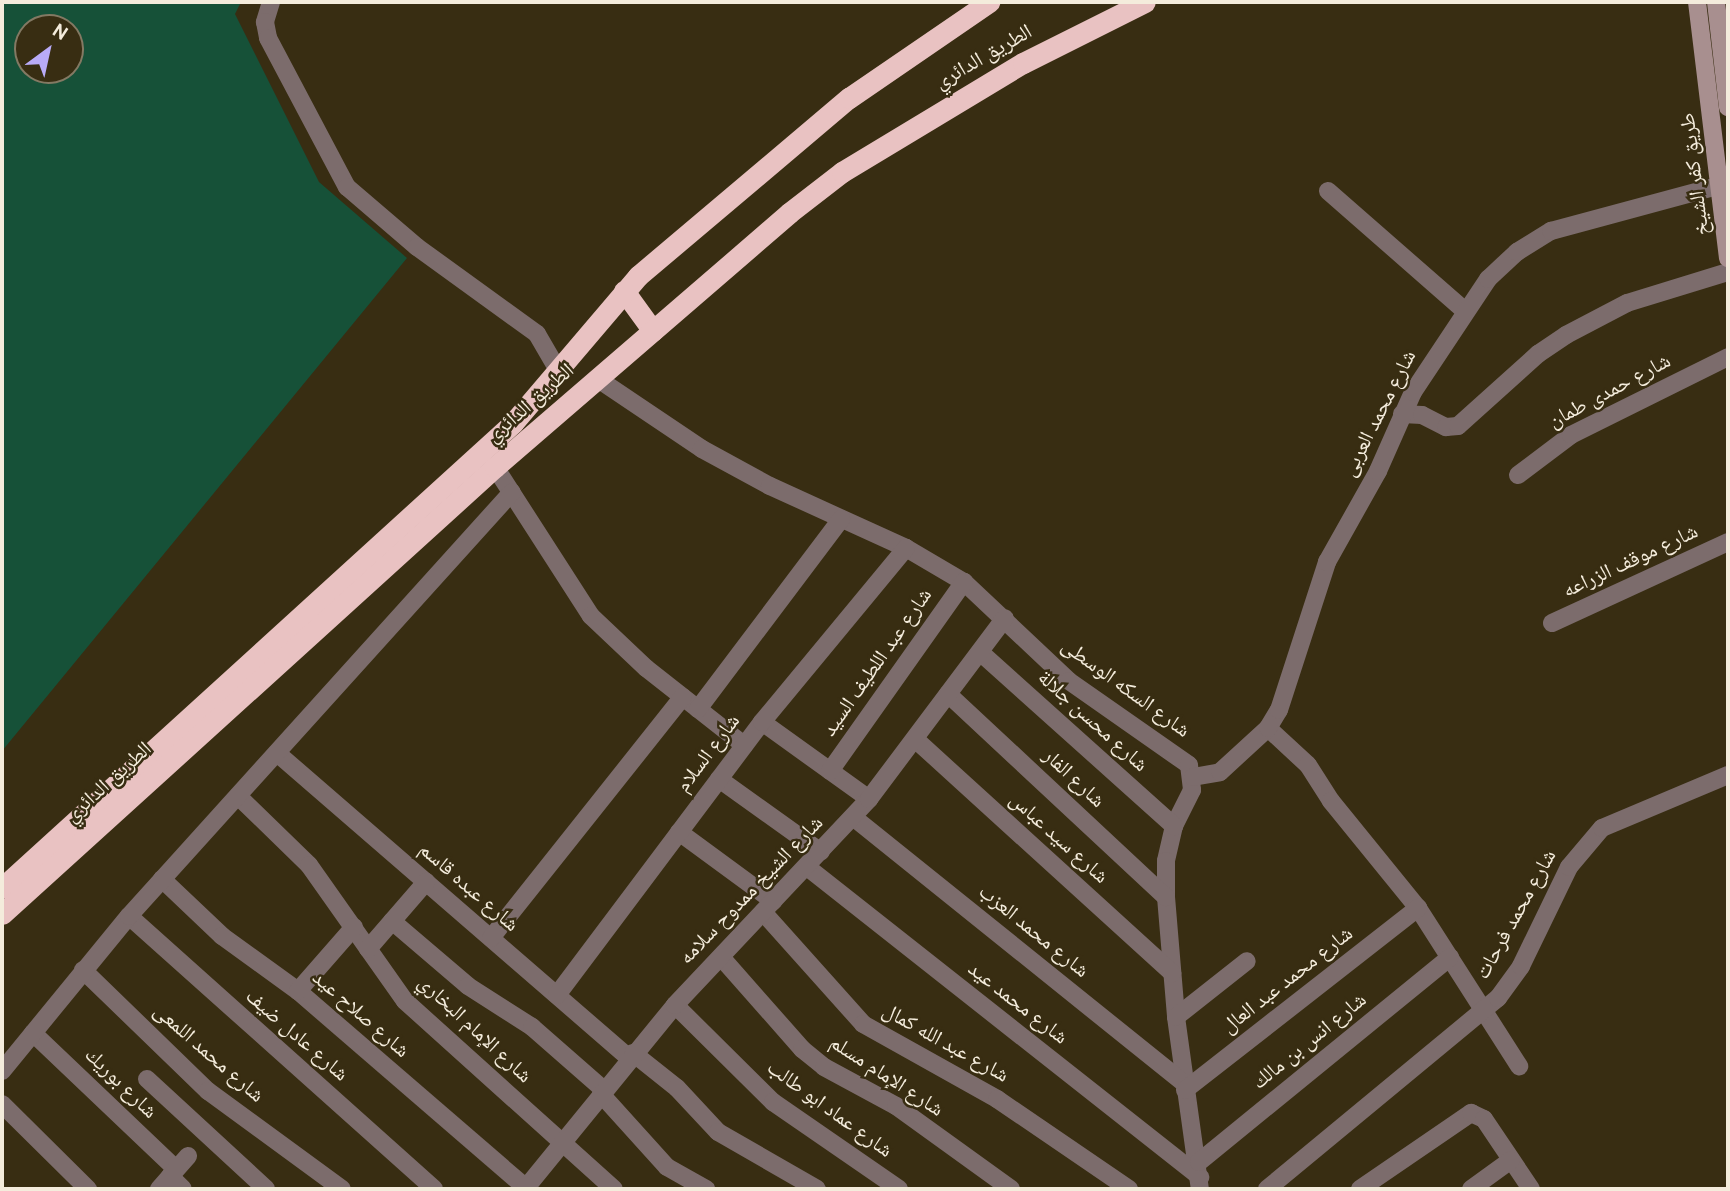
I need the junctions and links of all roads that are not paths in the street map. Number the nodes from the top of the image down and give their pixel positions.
1 (271, 2) edge
2 (989, 2) edge
3 (1145, 2) edge
4 (1697, 2) edge
5 (1716, 2) edge
6 (1728, 107) edge
7 (1721, 185) junction
8 (1328, 191) dead end
9 (1728, 258) edge
10 (1728, 272) edge
11 (624, 291) junction
12 (1465, 311) junction
13 (653, 331) junction
14 (1728, 357) edge
15 (559, 372) junction
16 (598, 379) junction
17 (1402, 414) junction
18 (495, 467) junction
19 (1518, 475) dead end
20 (512, 492) junction
21 (423, 519) junction
22 (841, 519) junction
23 (1728, 542) edge
24 (906, 548) junction
25 (964, 582) junction
26 (1005, 618) junction
27 (1552, 623) dead end
28 (980, 652) junction
29 (948, 694) junction
30 (683, 697) junction
31 (698, 709) junction
32 (762, 722) junction
33 (1268, 729) junction
34 (915, 738) junction
35 (744, 745) junction
36 (277, 752) junction
37 (830, 771) junction
38 (1728, 775) edge
39 (1193, 777) junction
40 (719, 779) junction
41 (238, 796) junction
42 (869, 799) junction
43 (853, 817) junction
44 (1174, 826) junction
45 (679, 832) junction
46 (821, 852) junction
47 (807, 867) junction
48 (162, 879) junction
49 (426, 882) junction
50 (2, 888) edge
51 (1166, 897) junction
52 (768, 906) junction
53 (1418, 908) junction
54 (2, 914) edge
55 (129, 916) junction
56 (392, 921) junction
57 (354, 927) junction
58 (491, 938) junction
59 (368, 949) junction
60 (721, 957) junction
61 (1450, 957) junction
62 (1247, 961) dead end
63 (83, 970) junction
64 (1172, 973) junction
65 (298, 991) junction
66 (557, 995) junction
67 (675, 1005) junction
68 (1484, 1011) junction
69 (1176, 1017) junction
70 (33, 1032) junction
71 (631, 1055) junction
72 (1519, 1066) dead end
73 (2, 1071) edge
74 (147, 1079) dead end
75 (1184, 1087) junction
76 (602, 1092) junction
77 (2, 1104) edge
78 (563, 1141) junction
79 (1511, 1160) junction
80 (173, 1173) edge
81 (1199, 1176) edge
82 (88, 1189) edge
83 (183, 1189) edge
84 (266, 1189) edge
85 (342, 1189) edge
86 (434, 1189) edge
87 (526, 1189) edge
88 (614, 1189) edge
89 (706, 1189) edge
90 (817, 1189) edge
91 (899, 1189) edge
92 (1011, 1189) edge
93 (1129, 1189) edge
94 (1267, 1189) edge
95 (1360, 1189) edge
96 (1471, 1189) edge
97 (1531, 1189) edge

1 - 15 street
2 - 11 highway, الطريق الدائري
3 - 13 highway, الطريق الدائري
4 - 7 street, طريق كفر الشيخ
5 - 6 street, طريق كفر الشيخ
7 - 9 street, طريق كفر الشيخ
7 - 12 street, شارع محمد العربى
8 - 12 street
10 - 17 street
11 - 13 highway
11 - 15 highway, الطريق الدائري
12 - 17 street, شارع محمد العربى
13 - 16 highway, الطريق الدائري
14 - 19 street, شارع حمدى طمان
15 - 21 highway, الطريق الدائري
16 - 18 highway, الطريق الدائري
16 - 22 street, شارع السكه الوسطى
17 - 33 street, شارع محمد العربى
18 - 20 street
18 - 21 highway, الطريق الدائري
20 - 30 street
20 - 36 street
21 - 50 highway, الطريق الدائري
21 - 54 highway, الطريق الدائري
22 - 24 street, شارع السكه الوسطى
22 - 31 street
23 - 27 street, شارع موقف الزراعه
24 - 25 street, شارع السكه الوسطى
24 - 32 street, شارع السلام
25 - 26 street, شارع السكه الوسطى
25 - 37 street, شارع عبد اللطيف السيد
26 - 28 street, شارع الشيخ ممدوح سلامه
26 - 39 street, شارع السكه الوسطى
28 - 29 street, شارع الشيخ ممدوح سلامه
28 - 44 street, شارع محسن جلالة
29 - 34 street, شارع الشيخ ممدوح سلامه
29 - 51 street, شارع الفار
30 - 31 street
30 - 58 street
31 - 35 street
32 - 35 street, شارع السلام
32 - 37 street
33 - 39 street, شارع محمد العربى
33 - 53 street
34 - 42 street, شارع الشيخ ممدوح سلامه
34 - 64 street, شارع سيد عباس
35 - 40 street, شارع السلام
36 - 41 street
36 - 49 street, شارع عبده قاسم
37 - 42 street
38 - 68 street, شارع محمد فرحات
39 - 44 street
40 - 45 street, شارع السلام
40 - 46 street
41 - 48 street
41 - 57 street, شارع الإمام البخاري
42 - 43 street, شارع الشيخ ممدوح سلامه
43 - 46 street, شارع الشيخ ممدوح سلامه
43 - 75 street, شارع محمد العزب
44 - 51 street
45 - 52 street, شارع عبد الله كمال
45 - 66 street, شارع السلام
46 - 47 street, شارع الشيخ ممدوح سلامه
47 - 52 street, شارع الشيخ ممدوح سلامه
47 - 81 street, شارع محمد عيد
48 - 55 street
48 - 65 street, شارع صلاح عيد
49 - 56 street
49 - 58 street, شارع عبده قاسم
51 - 64 street
52 - 60 street, شارع الشيخ ممدوح سلامه
52 - 93 street, شارع عبد الله كمال
53 - 61 street
53 - 75 street, شارع محمد عبد العال
55 - 63 street
55 - 86 street, شارع عادل ضيف
56 - 59 street
56 - 76 street
57 - 59 street, شارع الإمام البخاري
57 - 65 street
58 - 66 street, شارع عبده قاسم
59 - 78 street, شارع الإمام البخاري
60 - 67 street, شارع الشيخ ممدوح سلامه
60 - 92 street, شارع الإمام مسلم
61 - 68 street
61 - 81 street, شارع انس بن مالك
62 - 69 street
63 - 70 street
63 - 85 street, شارع محمد اللمعى
64 - 69 street
65 - 87 street, شارع صلاح عيد
66 - 71 street, شارع عبده قاسم
67 - 71 street, شارع الشيخ ممدوح سلامه
67 - 91 street, شارع عماد ابو طالب
68 - 72 street
68 - 94 street, شارع محمد فرحات
69 - 75 street
70 - 73 street
70 - 80 street, شارع بوريك
71 - 76 street, شارع الشيخ ممدوح سلامه
71 - 90 street, شارع عبده قاسم
74 - 84 street
75 - 81 street
76 - 78 street, شارع الشيخ ممدوح سلامه
76 - 89 street
77 - 82 street
78 - 87 street, شارع الشيخ ممدوح سلامه
78 - 88 street, شارع الإمام البخاري
79 - 95 street
79 - 96 street
79 - 97 street
80 - 83 street, شارع بوريك

